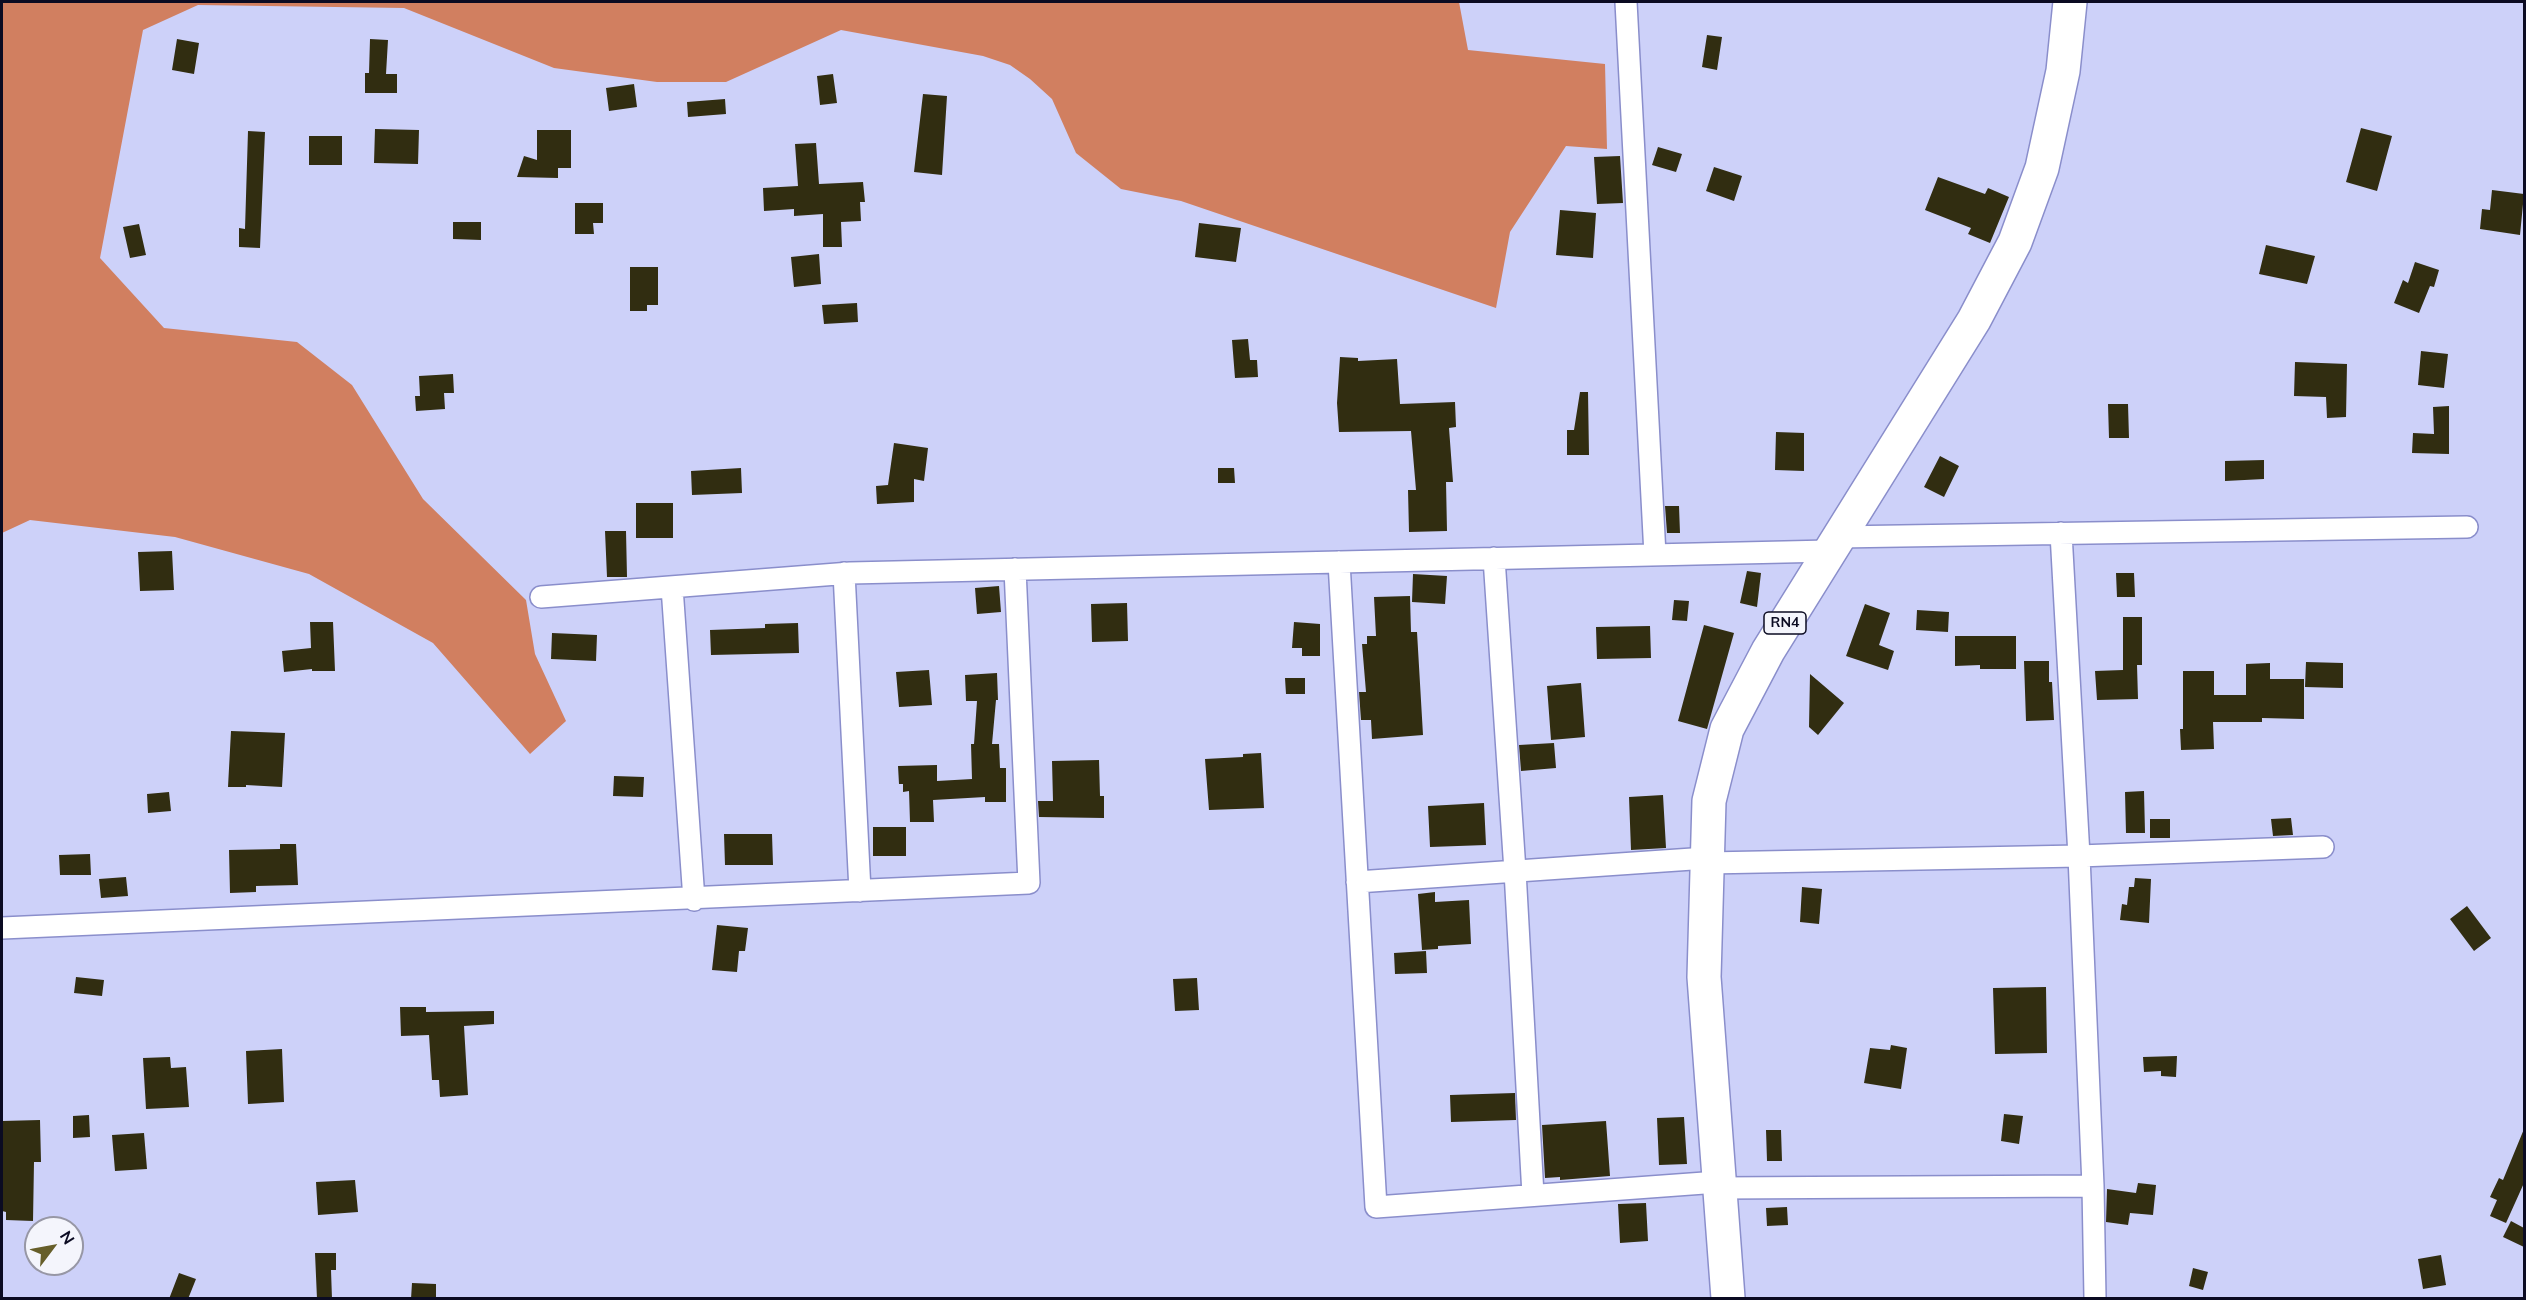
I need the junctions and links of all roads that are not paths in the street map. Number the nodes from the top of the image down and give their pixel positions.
1 (1626, 2) edge
2 (2070, 2) edge
3 (2467, 527) dead end
4 (2061, 533) junction
5 (1834, 544) junction
6 (1655, 555) junction
7 (1494, 558) junction
8 (1339, 562) junction
9 (1015, 569) junction
10 (844, 573) junction
11 (672, 587) junction
12 (541, 597) dead end
13 (2323, 847) dead end
14 (2079, 856) junction
15 (1707, 861) junction
16 (1515, 871) junction
17 (1357, 882) junction
18 (860, 891) junction
19 (694, 900) junction
20 (2, 928) edge
21 (1718, 1185) junction
22 (2093, 1186) junction
23 (1533, 1195) junction
24 (1728, 1299) edge
25 (2095, 1299) edge

1 - 6 street
2 - 5 highway, RN4
3 - 4 street
4 - 5 street
4 - 14 street
5 - 6 street
5 - 15 highway, RN4
6 - 7 street
7 - 8 street
7 - 16 street
8 - 9 street
8 - 17 street
9 - 10 street
9 - 18 street
10 - 11 street
10 - 18 street
11 - 12 street
11 - 19 street
13 - 14 street
14 - 15 street
14 - 22 street
15 - 16 street
15 - 21 highway, RN4
16 - 17 street
16 - 23 street
17 - 23 street
18 - 19 street
19 - 20 street
21 - 22 street
21 - 23 street
21 - 24 highway, RN4
22 - 25 street

